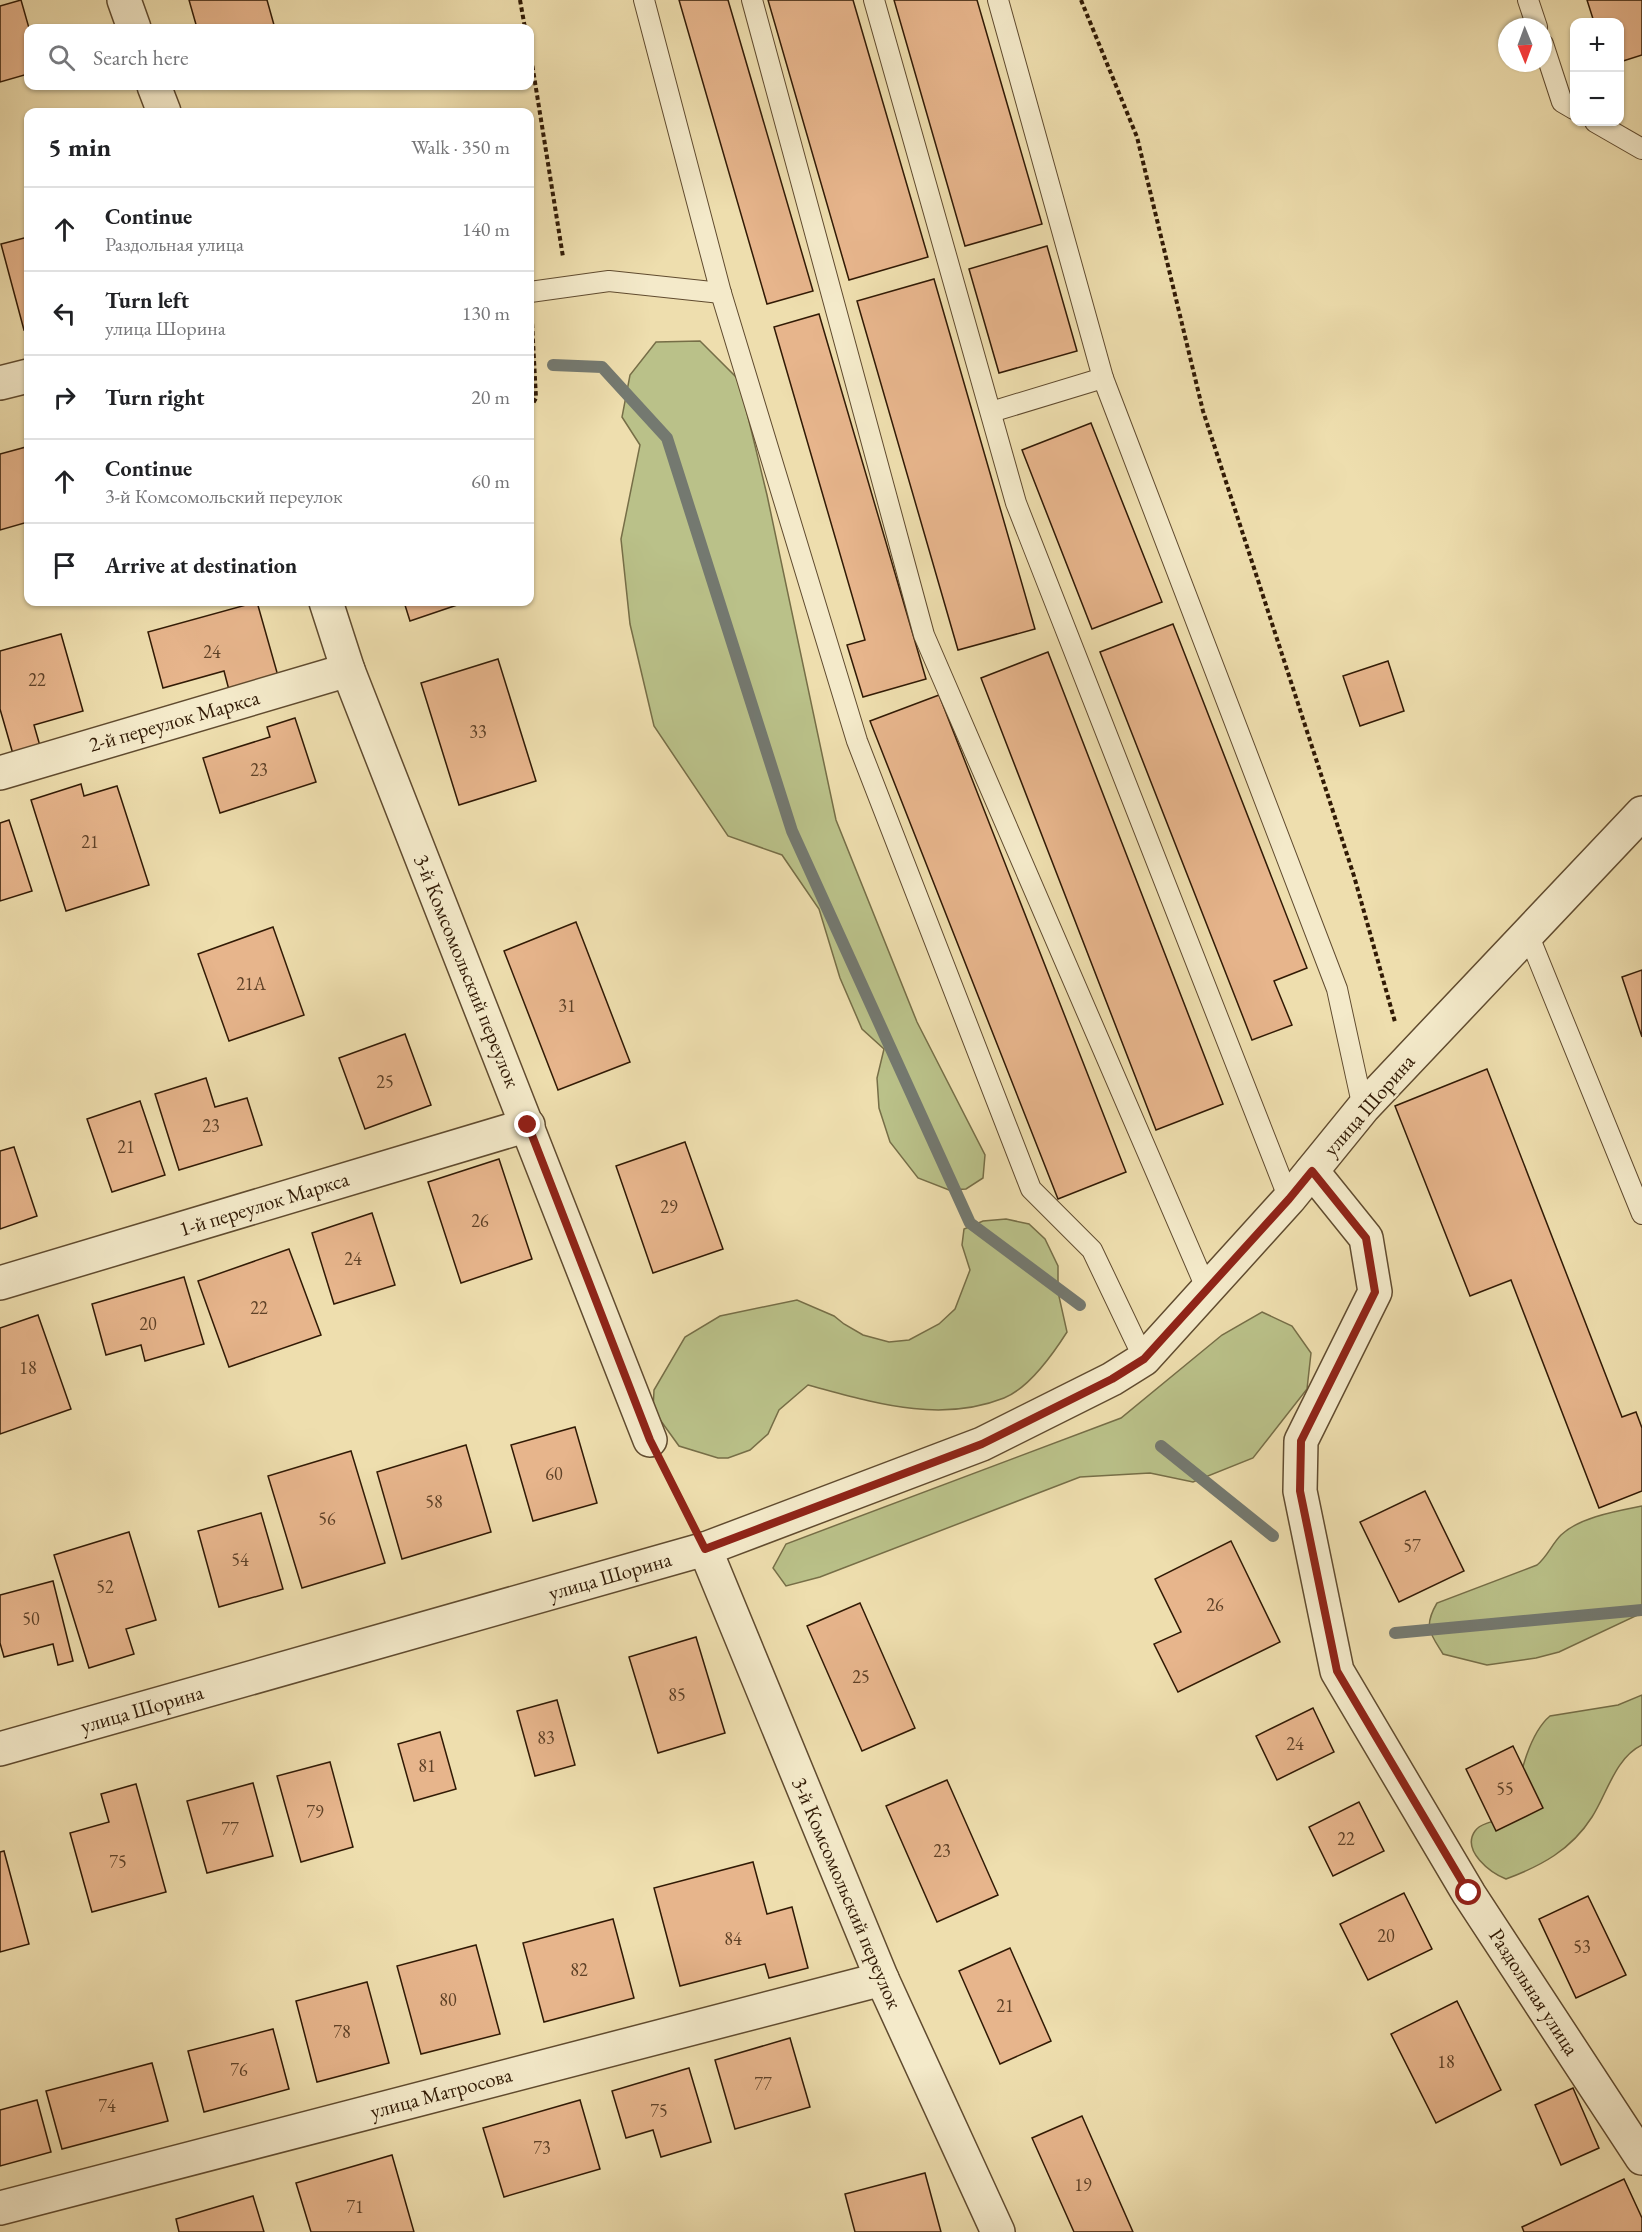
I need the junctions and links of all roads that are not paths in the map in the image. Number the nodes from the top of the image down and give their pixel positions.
1 (124, 0) edge
2 (644, 0) edge
3 (752, 0) edge
4 (874, 0) edge
5 (998, 0) edge
6 (1528, 0) edge
7 (1534, 18) edge
8 (133, 24) edge
9 (1552, 71) edge
10 (156, 90) edge
11 (1570, 106) edge
12 (162, 108) edge
13 (1602, 126) edge
14 (1642, 149) edge
15 (534, 291) edge
16 (721, 294) junction
17 (24, 377) edge
18 (1103, 378) junction
19 (0, 383) edge
20 (991, 412) junction
21 (327, 606) edge
22 (348, 670) junction
23 (0, 773) edge
24 (1642, 813) edge
25 (1528, 934) junction
26 (1363, 1108) junction
27 (528, 1125) junction
28 (1312, 1171) junction
29 (1289, 1199) junction
30 (1642, 1214) edge
31 (0, 1283) edge
32 (1207, 1290) junction
33 (1144, 1359) junction
34 (650, 1440) road end
35 (705, 1549) junction
36 (0, 1749) edge
37 (882, 1979) junction
38 (1642, 2158) edge
39 (0, 2208) edge
40 (998, 2232) edge

1 - 8 street
2 - 16 lane
3 - 32 lane
4 - 20 lane
5 - 18 lane
6 - 7 lane
9 - 11 lane
10 - 12 street
13 - 14 lane
15 - 16 lane
16 - 33 lane
17 - 19 street
18 - 20 lane
18 - 26 lane
20 - 29 lane
21 - 22 street, 3-й Комсомольский переулок
22 - 23 street, 2-й переулок Маркса
22 - 27 street, 3-й Комсомольский переулок
24 - 25 street, улица Шорина
25 - 26 street, улица Шорина
25 - 30 lane
26 - 28 street, улица Шорина
27 - 31 street, 1-й переулок Маркса
27 - 34 street, 3-й Комсомольский переулок
28 - 29 street, улица Шорина
28 - 38 street, Раздольная улица
29 - 32 street, улица Шорина
32 - 33 street, улица Шорина
33 - 35 street, улица Шорина
35 - 36 street, улица Шорина
35 - 37 street, 3-й Комсомольский переулок
37 - 39 street, улица Матросова
37 - 40 street, 3-й Комсомольский переулок

